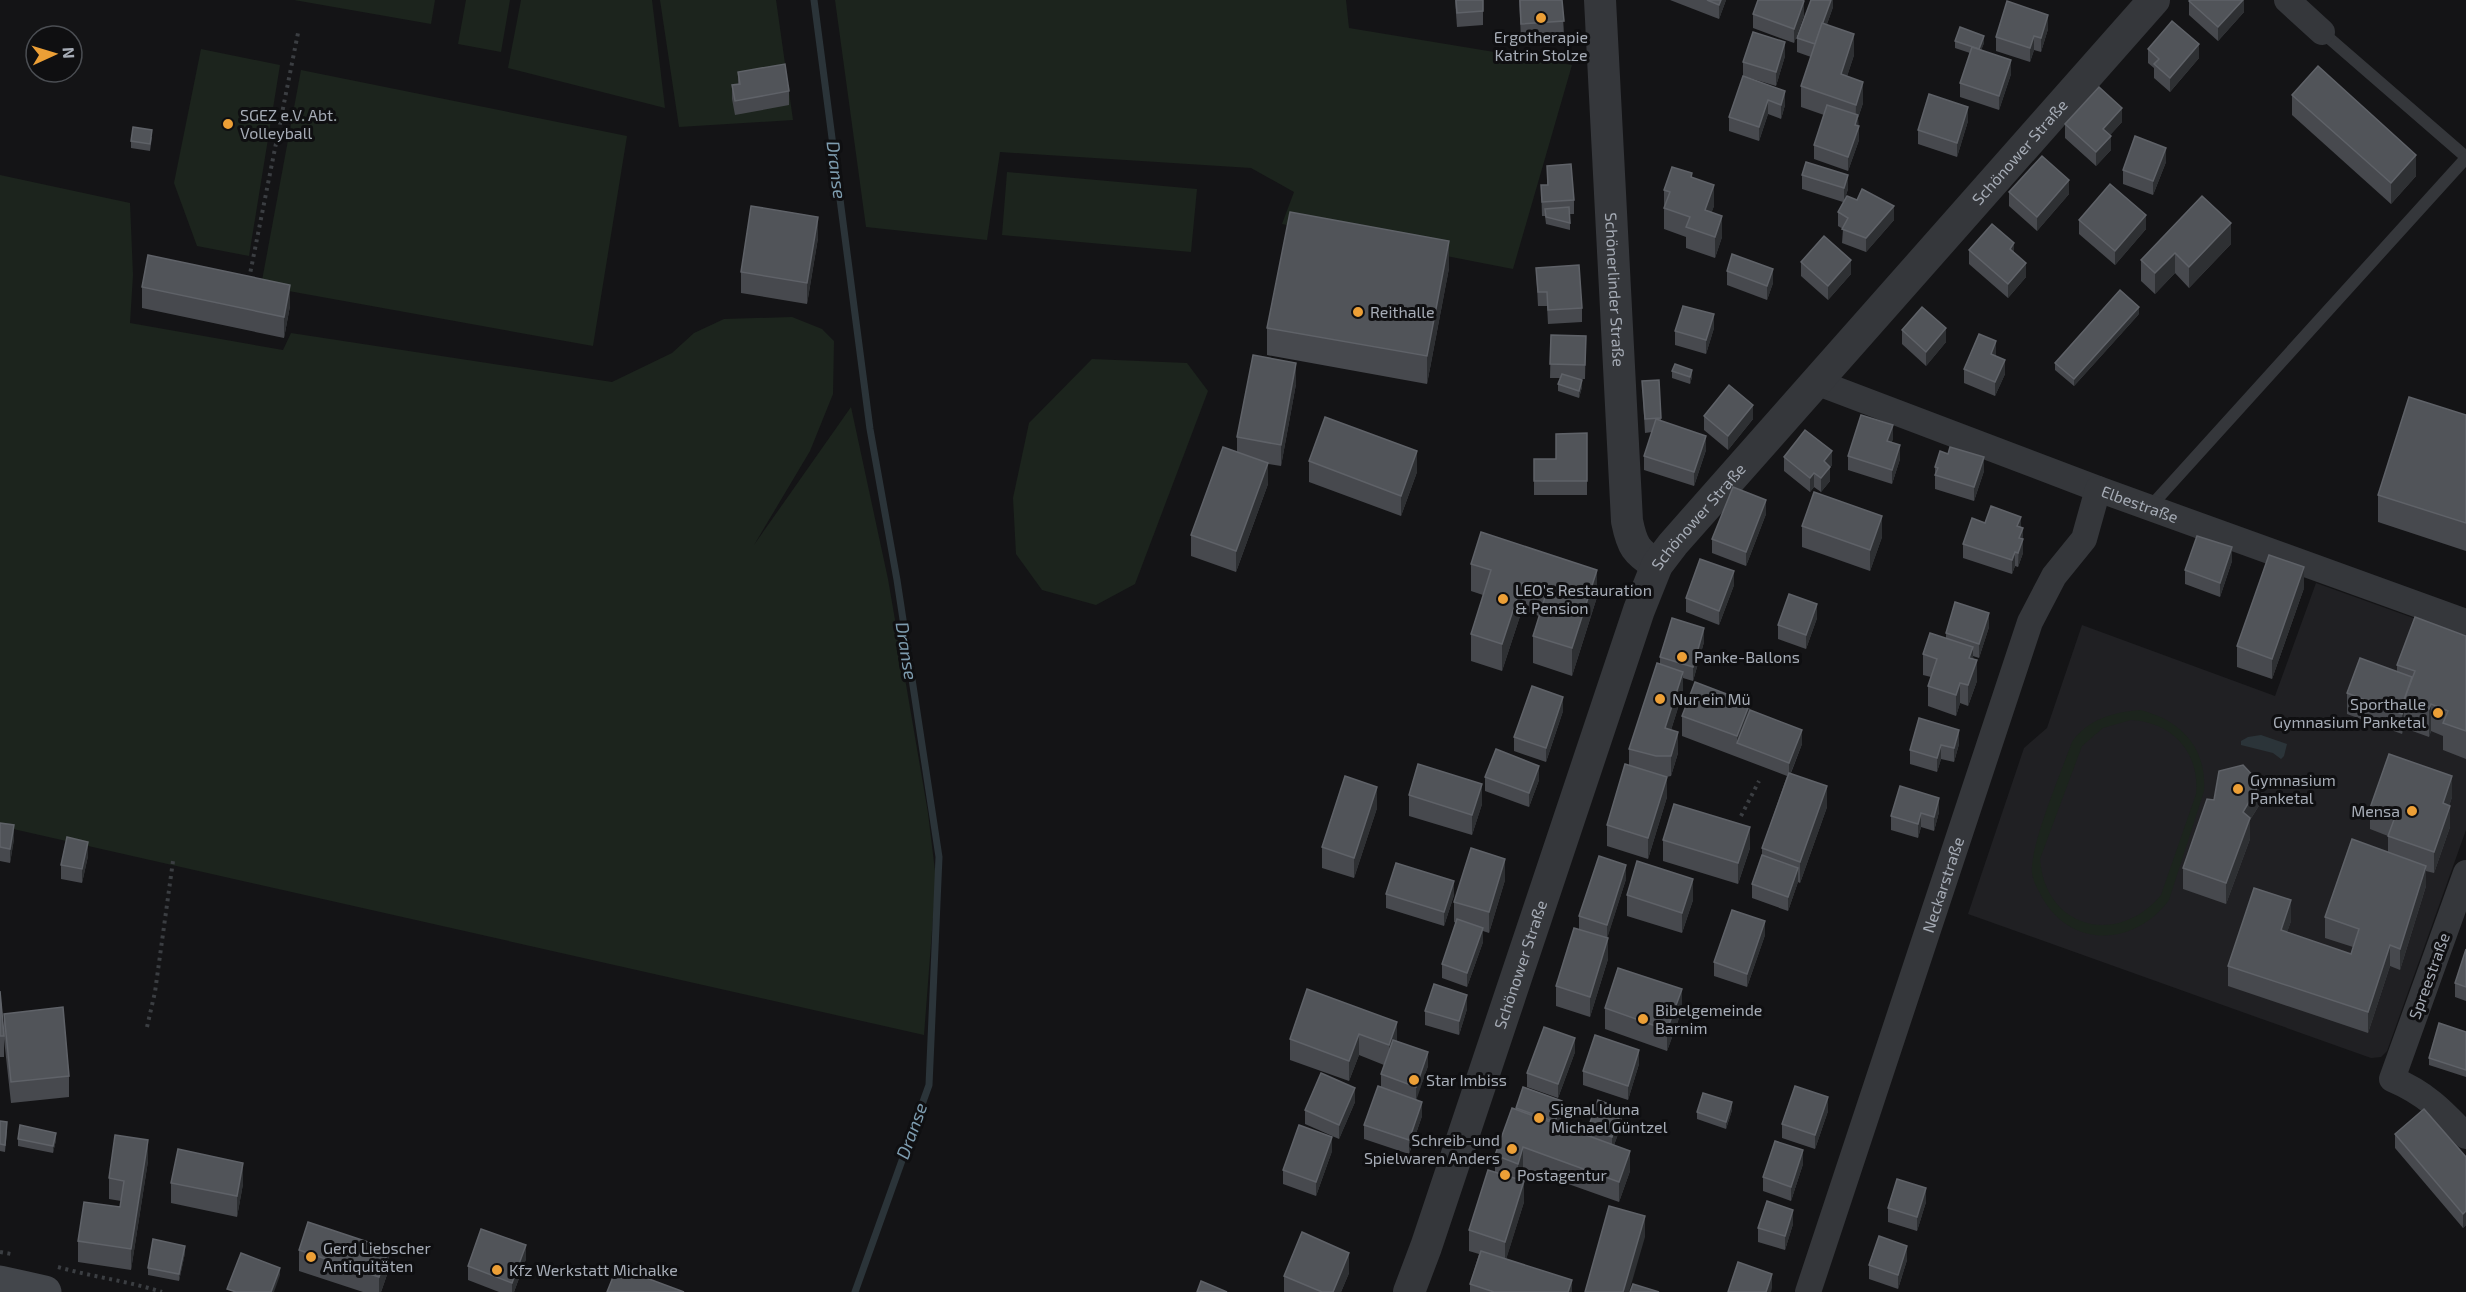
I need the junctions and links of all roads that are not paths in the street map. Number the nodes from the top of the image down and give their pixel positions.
1 (1600, 0) edge
2 (2154, 0) edge
3 (2288, 0) edge
4 (2322, 32) joint
5 (2466, 158) edge
6 (1816, 382) junction
7 (2098, 489) junction
8 (2150, 507) junction
9 (1657, 566) junction
10 (2466, 622) edge
11 (2466, 873) edge
12 (2466, 1136) edge
13 (48, 1279) edge
14 (0, 1282) edge
15 (1409, 1292) edge
16 (1808, 1292) edge

1 - 9 street, Schönerlinder Straße
2 - 6 street, Schönower Straße
3 - 4 street
4 - 5 lane
5 - 8 lane
6 - 7 street, Elbestraße
6 - 9 street, Schönower Straße
7 - 8 street, Elbestraße
7 - 16 street, Neckarstraße
8 - 10 street, Elbestraße
9 - 15 street, Schönower Straße
11 - 12 street, Spreestraße
13 - 14 main road

